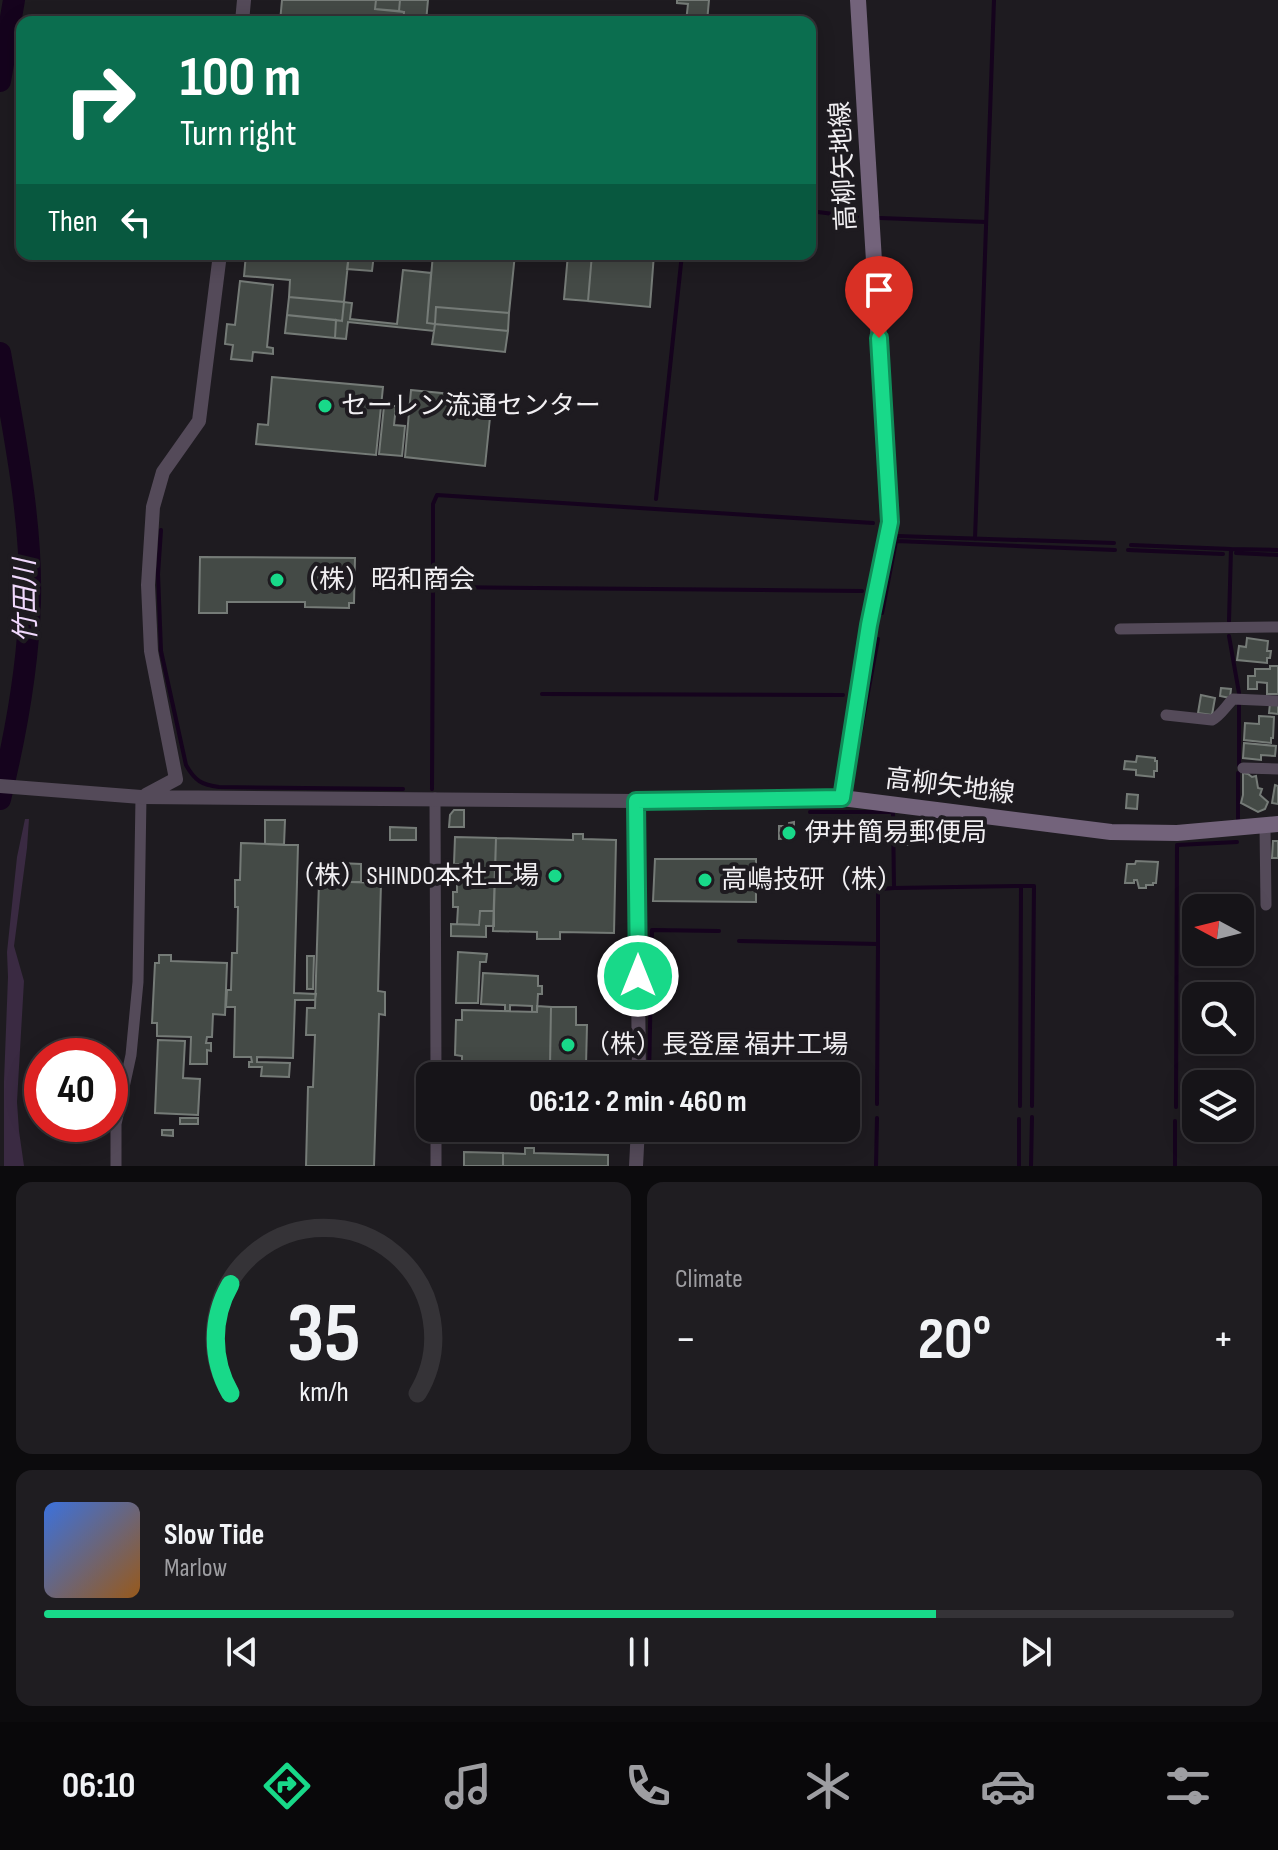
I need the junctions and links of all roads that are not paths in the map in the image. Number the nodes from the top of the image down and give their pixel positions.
1 (858, 0) edge
2 (219, 260) edge
3 (1278, 627) edge
4 (1120, 629) dead end
5 (1278, 701) edge
6 (1166, 715) dead end
7 (1243, 768) dead end
8 (1278, 769) edge
9 (0, 786) edge
10 (141, 797) junction
11 (435, 798) junction
12 (842, 798) junction
13 (636, 801) junction
14 (1271, 825) edge
15 (1266, 905) dead end
16 (436, 1062) edge
17 (639, 1062) edge
18 (436, 1142) edge
19 (637, 1142) edge
20 (116, 1166) edge
21 (436, 1166) edge
22 (636, 1166) edge

1 - 12 main road, 高柳矢地線
2 - 10 street
3 - 4 street
5 - 6 street
7 - 8 street
9 - 10 street
10 - 11 street
10 - 20 street
11 - 13 street
11 - 16 street
12 - 13 street
12 - 14 main road, 高柳矢地線
13 - 17 street
14 - 15 street
18 - 21 street
19 - 22 street

